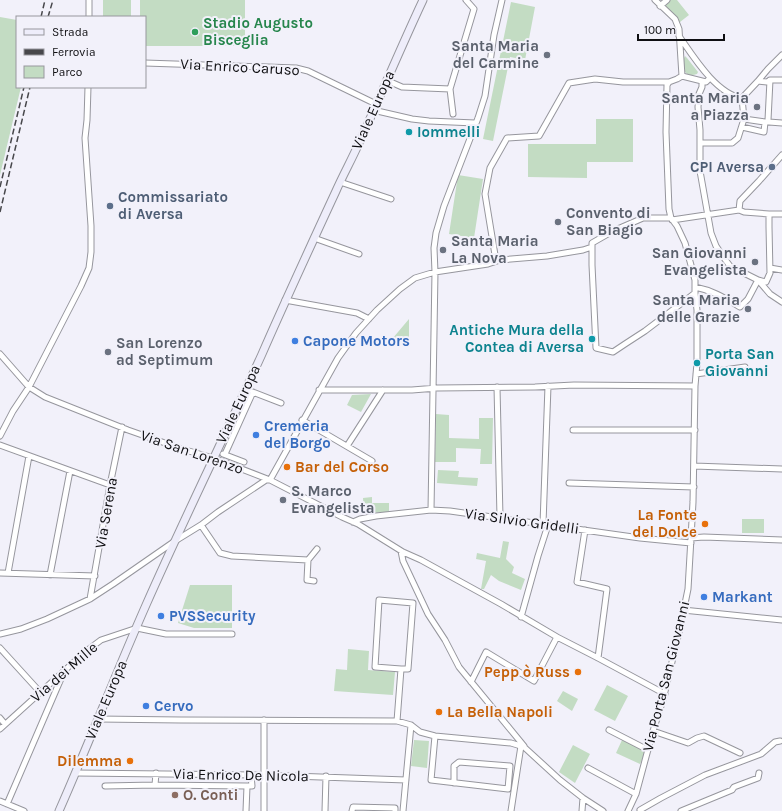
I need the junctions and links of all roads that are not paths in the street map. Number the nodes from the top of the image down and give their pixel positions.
1 (89, 0) edge
2 (423, 0) edge
3 (466, 0) edge
4 (502, 0) edge
5 (655, 0) edge
6 (667, 0) edge
7 (660, 6) junction
8 (89, 16) edge
9 (679, 36) junction
10 (782, 55) edge
11 (146, 63) edge
12 (682, 76) junction
13 (710, 78) junction
14 (386, 80) junction
15 (770, 80) junction
16 (782, 80) edge
17 (702, 81) junction
18 (758, 81) junction
19 (669, 82) junction
20 (88, 88) edge
21 (450, 89) junction
22 (742, 98) junction
23 (375, 107) junction
24 (453, 114) dead end
25 (744, 120) junction
26 (767, 122) junction
27 (475, 123) junction
28 (782, 123) edge
29 (742, 128) junction
30 (700, 143) junction
31 (782, 155) edge
32 (340, 182) junction
33 (391, 199) dead end
34 (739, 210) junction
35 (707, 214) junction
36 (769, 214) junction
37 (782, 214) edge
38 (672, 219) junction
39 (314, 238) junction
40 (592, 248) junction
41 (359, 254) dead end
42 (496, 261) junction
43 (770, 268) junction
44 (782, 270) edge
45 (435, 272) junction
46 (758, 280) junction
47 (695, 287) junction
48 (695, 293) junction
49 (285, 300) junction
50 (782, 302) edge
51 (369, 319) junction
52 (0, 354) edge
53 (744, 367) dead end
54 (696, 374) junction
55 (548, 386) junction
56 (695, 386) junction
57 (28, 387) junction
58 (497, 387) junction
59 (432, 388) junction
60 (245, 389) junction
61 (319, 390) junction
62 (383, 390) junction
63 (253, 392) junction
64 (280, 402) dead end
65 (302, 420) junction
66 (122, 427) junction
67 (573, 430) dead end
68 (695, 430) junction
69 (0, 436) edge
70 (0, 445) edge
71 (347, 446) junction
72 (215, 454) junction
73 (224, 454) junction
74 (29, 456) junction
75 (372, 461) dead end
76 (244, 462) dead end
77 (694, 466) junction
78 (782, 469) edge
79 (70, 471) junction
80 (270, 480) junction
81 (569, 483) dead end
82 (110, 485) junction
83 (694, 487) junction
84 (431, 510) junction
85 (500, 517) junction
86 (353, 522) junction
87 (201, 525) junction
88 (546, 525) junction
89 (585, 530) junction
90 (691, 540) junction
91 (782, 540) edge
92 (175, 541) junction
93 (317, 549) dead end
94 (401, 551) junction
95 (308, 560) junction
96 (0, 573) edge
97 (8, 574) junction
98 (50, 575) junction
99 (94, 576) junction
100 (314, 581) dead end
101 (90, 599) junction
102 (683, 610) junction
103 (521, 617) junction
104 (782, 620) edge
105 (137, 628) junction
106 (0, 634) edge
107 (232, 634) dead end
108 (557, 638) junction
109 (0, 648) edge
110 (598, 658) junction
111 (401, 669) junction
112 (64, 671) junction
113 (471, 682) junction
114 (40, 692) junction
115 (665, 694) junction
116 (0, 718) edge
117 (98, 719) junction
118 (264, 720) junction
119 (397, 721) junction
120 (5, 724) junction
121 (411, 725) junction
122 (0, 729) edge
123 (609, 730) dead end
124 (653, 731) junction
125 (435, 736) junction
126 (780, 741) dead end
127 (523, 746) junction
128 (648, 750) junction
129 (740, 753) dead end
130 (588, 768) dead end
131 (76, 773) junction
132 (156, 773) junction
133 (759, 773) dead end
134 (251, 775) junction
135 (264, 775) junction
136 (326, 776) junction
137 (406, 780) junction
138 (454, 783) junction
139 (155, 785) junction
140 (105, 786) dead end
141 (247, 786) junction
142 (636, 794) junction
143 (583, 798) junction
144 (0, 801) edge
145 (7, 804) junction
146 (24, 811) edge
147 (59, 811) edge
148 (246, 811) edge
149 (264, 811) edge
150 (325, 811) edge
151 (352, 811) edge
152 (395, 811) edge
153 (403, 811) edge
154 (511, 811) edge
155 (582, 811) edge
156 (603, 811) edge
157 (628, 811) edge
158 (640, 811) edge
159 (681, 811) edge

1 - 8 street
2 - 14 main road, Viale Europa
3 - 21 street
4 - 27 street
5 - 7 street
6 - 7 street
7 - 9 street
9 - 12 street
9 - 13 street
10 - 18 street
11 - 23 street, Via Enrico Caruso
12 - 17 street
12 - 19 street
13 - 17 street
13 - 22 street
14 - 21 street
14 - 23 main road, Viale Europa
15 - 16 street
15 - 18 street
15 - 26 street
17 - 30 street
18 - 22 street
19 - 38 street
19 - 42 street
20 - 57 street
21 - 24 street
22 - 25 street
23 - 27 street, Via Enrico Caruso
23 - 32 main road, Viale Europa
25 - 26 street
25 - 29 street
26 - 28 street
26 - 29 street
27 - 45 street
29 - 30 street
30 - 35 street
31 - 34 street
32 - 33 street
32 - 39 main road, Viale Europa
34 - 35 street
34 - 36 street
35 - 38 street
35 - 46 street
36 - 37 street
36 - 43 street
38 - 40 street
38 - 47 street, Via Porta San Giovanni
39 - 41 street
39 - 49 main road, Viale Europa
40 - 42 street
40 - 48 street
42 - 45 street
43 - 44 street
43 - 46 street
45 - 51 street
45 - 59 street
46 - 47 street
46 - 50 street
47 - 48 street, Via Porta San Giovanni
48 - 54 street, Via Porta San Giovanni
49 - 51 street
49 - 60 main road, Viale Europa
51 - 61 street
52 - 57 street, Via San Lorenzo
53 - 54 street
54 - 56 street, Via Porta San Giovanni
55 - 56 street
55 - 58 street
55 - 88 street
56 - 68 street, Via Porta San Giovanni
57 - 66 street, Via San Lorenzo
57 - 69 street
58 - 59 street
58 - 85 street
59 - 62 street
59 - 84 street
60 - 63 street
60 - 72 main road, Viale Europa
61 - 62 street
61 - 65 street
62 - 71 street
63 - 64 street
63 - 73 street
65 - 71 street
65 - 80 street
66 - 72 street, Via San Lorenzo
66 - 82 street, Via Serena
67 - 68 street
68 - 77 street, Via Porta San Giovanni
70 - 74 street
71 - 75 street
72 - 73 street
72 - 80 street, Via San Lorenzo
72 - 92 main road, Viale Europa
73 - 76 street
74 - 79 street
74 - 97 street
77 - 78 street
77 - 83 street, Via Porta San Giovanni
79 - 82 street
79 - 98 street
80 - 86 street, Via San Lorenzo
80 - 87 street
81 - 83 street
82 - 99 street, Via Serena
83 - 90 street, Via Porta San Giovanni
84 - 85 street, Via Silvio Gridelli
84 - 86 street, Via Silvio Gridelli
85 - 88 street, Via Silvio Gridelli
86 - 94 street, Via San Lorenzo
87 - 92 street
87 - 95 street
88 - 89 street, Via Silvio Gridelli
88 - 103 street
89 - 90 street, Via Silvio Gridelli
89 - 110 street
90 - 91 street
90 - 102 street, Via Porta San Giovanni
92 - 101 street
92 - 105 main road, Viale Europa
93 - 95 street
94 - 103 street, Via San Lorenzo
94 - 113 street
95 - 100 street
96 - 97 street
97 - 98 street
98 - 99 street
99 - 101 street, Via Serena
101 - 106 street
102 - 104 street
102 - 115 street, Via Porta San Giovanni
103 - 108 street, Via San Lorenzo
105 - 107 street
105 - 112 street, Via dei Mille
105 - 117 main road, Viale Europa
108 - 110 street, Via San Lorenzo
108 - 113 street
109 - 114 street
110 - 115 street, Via San Lorenzo
111 - 111 street
111 - 119 street
112 - 114 street, Via dei Mille
112 - 145 street
113 - 127 street
114 - 120 street, Via dei Mille
115 - 124 street, Via Porta San Giovanni
116 - 120 street
117 - 118 street
117 - 131 main road, Viale Europa
118 - 119 street
118 - 135 street
119 - 121 street
120 - 122 street, Via dei Mille
121 - 125 street
121 - 137 street
123 - 128 street
124 - 128 street, Via Porta San Giovanni
124 - 129 street
125 - 127 street
125 - 138 street
126 - 158 street
127 - 143 street
127 - 154 street
128 - 142 street, Via Porta San Giovanni
130 - 142 street
131 - 132 street, Via Enrico De Nicola
131 - 147 main road, Viale Europa
132 - 134 street, Via Enrico De Nicola
132 - 139 street
133 - 159 street
134 - 135 street, Via Enrico De Nicola
134 - 141 street
135 - 136 street, Via Enrico De Nicola
135 - 149 street
136 - 137 street, Via Enrico De Nicola
136 - 150 street
137 - 153 street
138 - 138 street
139 - 140 street
139 - 141 street
141 - 148 street
142 - 157 street, Via Porta San Giovanni
143 - 155 street
143 - 156 street
144 - 145 street
145 - 146 street
151 - 152 street

